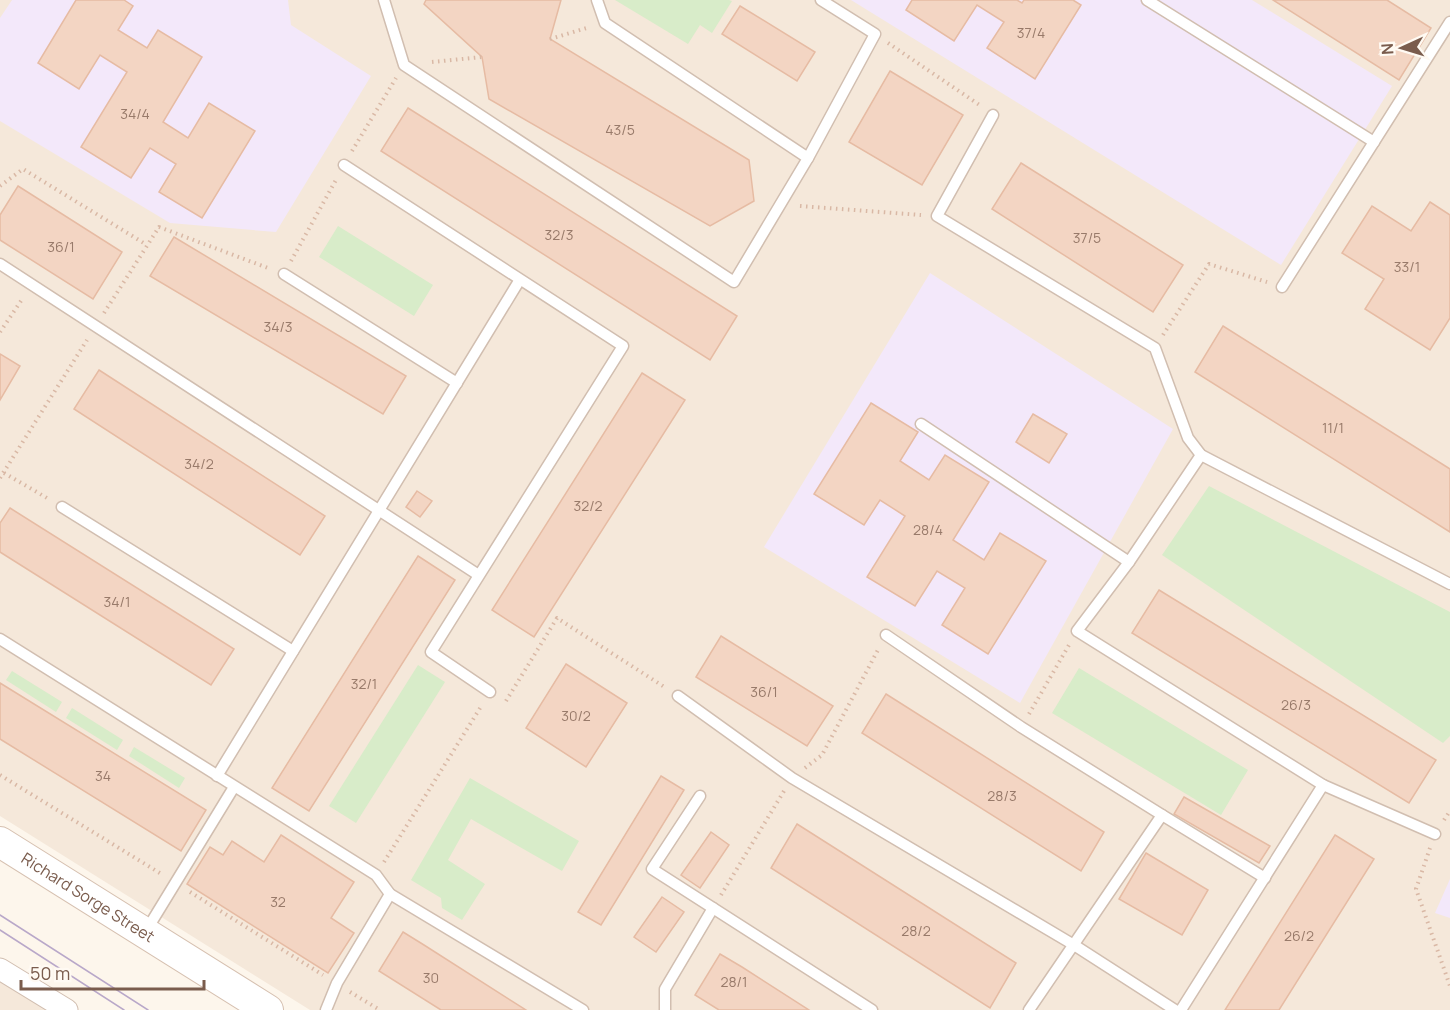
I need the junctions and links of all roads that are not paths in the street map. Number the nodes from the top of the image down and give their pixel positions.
1 (384, 0) edge
2 (597, 0) edge
3 (820, 0) edge
4 (1147, 0) edge
5 (1450, 22) edge
6 (993, 115) road end
7 (1374, 142) junction
8 (808, 158) junction
9 (344, 165) road end
10 (0, 264) edge
11 (284, 274) road end
12 (519, 281) junction
13 (1282, 287) road end
14 (457, 383) junction
15 (921, 424) dead end
16 (1202, 455) junction
17 (62, 507) road end
18 (379, 512) junction
19 (1129, 562) junction
20 (477, 574) junction
21 (1450, 584) edge
22 (886, 635) dead end
23 (0, 639) edge
24 (293, 651) junction
25 (490, 692) road end
26 (678, 696) road end
27 (217, 776) junction
28 (1323, 785) junction
29 (234, 787) junction
30 (700, 796) dead end
31 (1162, 815) junction
32 (1435, 834) road end
33 (0, 842) edge
34 (1264, 878) junction
35 (390, 894) junction
36 (713, 909) junction
37 (144, 934) junction
38 (1074, 945) junction
39 (0, 969) edge
40 (67, 1010) edge
41 (268, 1010) edge
42 (326, 1010) edge
43 (583, 1010) edge
44 (665, 1010) edge
45 (872, 1010) edge
46 (1029, 1010) edge
47 (1175, 1010) edge
48 (1181, 1010) edge

1 - 8 lane
2 - 8 lane
3 - 8 lane
4 - 7 lane
5 - 7 lane
6 - 16 lane
7 - 13 lane
9 - 12 lane
10 - 18 lane
11 - 14 lane
12 - 14 lane
12 - 20 lane
14 - 18 lane
15 - 19 lane
16 - 19 lane
16 - 21 lane
17 - 24 lane
18 - 20 lane
18 - 24 lane
19 - 28 lane
20 - 25 lane
22 - 31 lane
23 - 27 lane
24 - 27 lane
26 - 38 lane
27 - 29 lane
28 - 32 lane
28 - 34 lane
29 - 35 lane
29 - 37 lane
30 - 36 lane
31 - 34 lane
31 - 38 lane
33 - 37 main road, Richard Sorge Street
34 - 48 lane
35 - 42 lane
35 - 43 lane
36 - 44 lane
36 - 45 lane
37 - 41 main road, Richard Sorge Street
38 - 46 lane
38 - 47 lane
39 - 40 street

